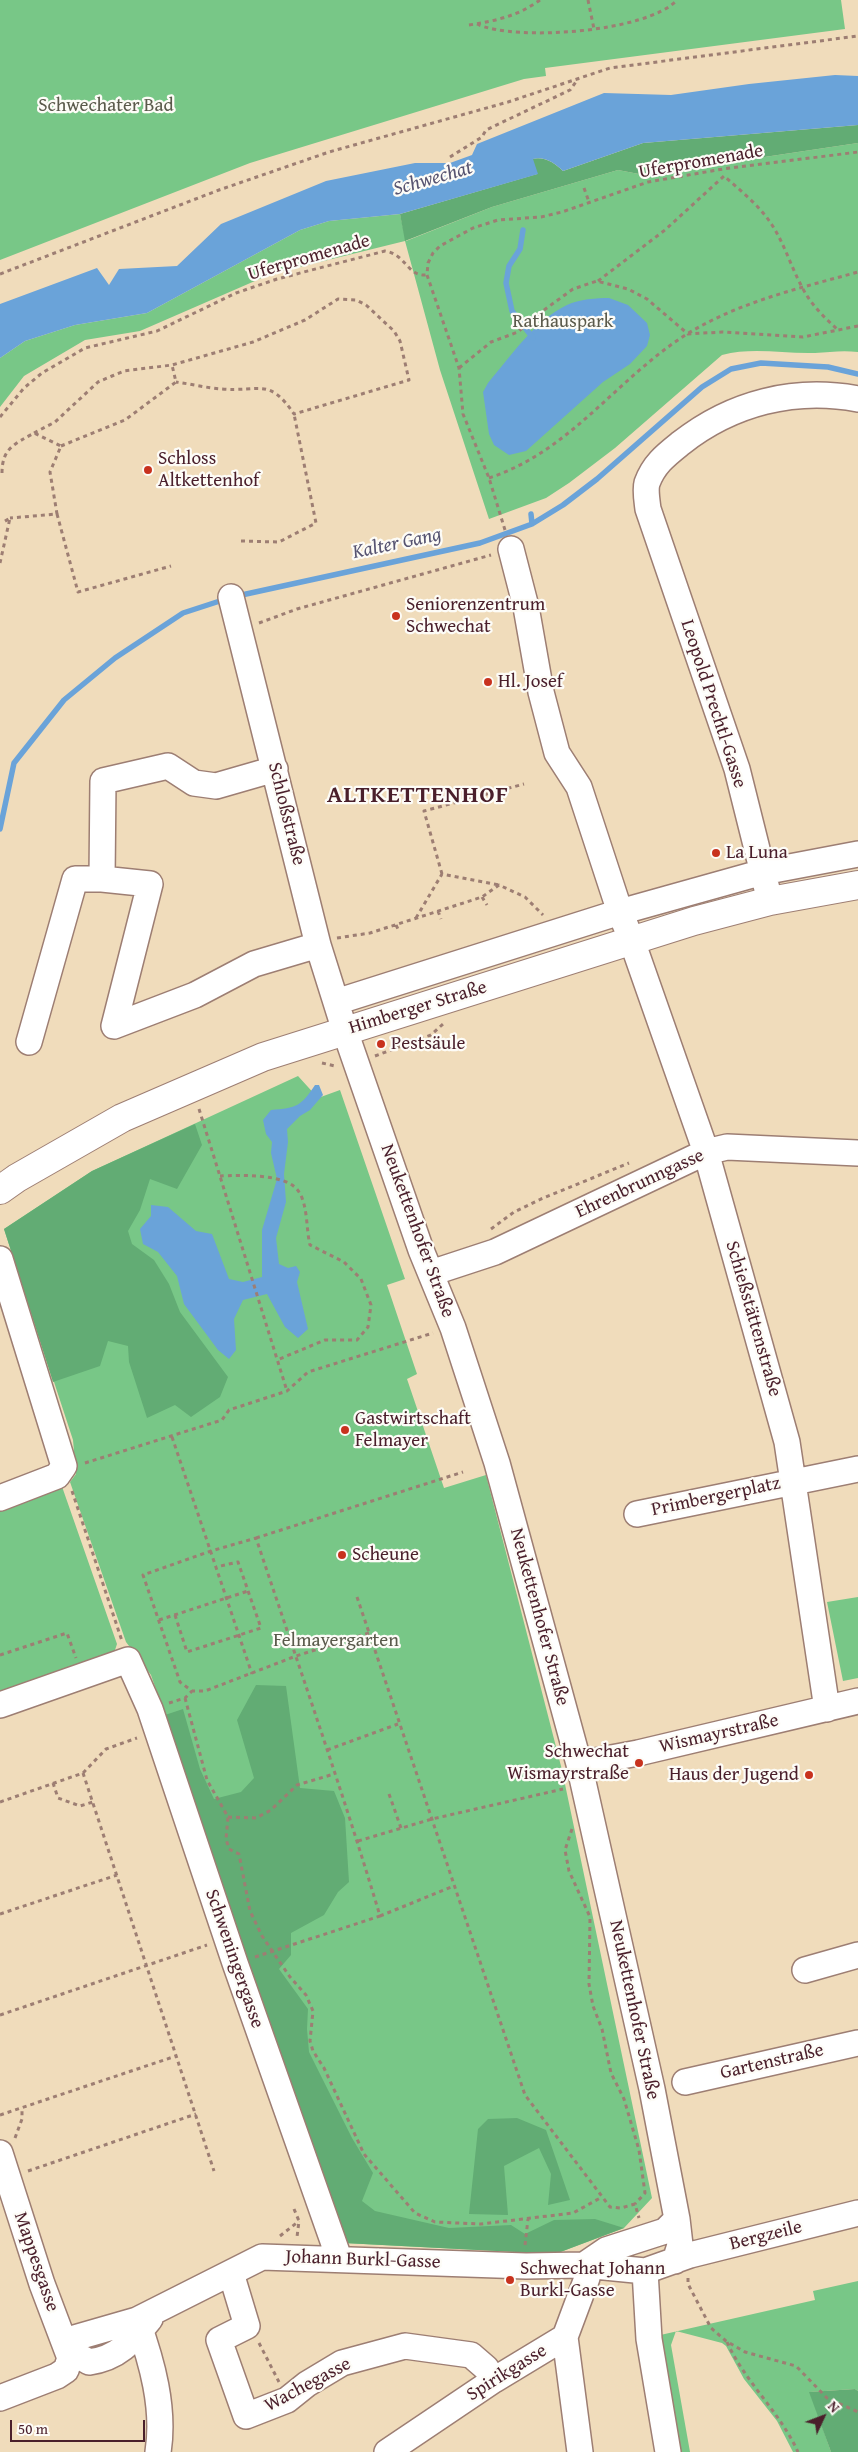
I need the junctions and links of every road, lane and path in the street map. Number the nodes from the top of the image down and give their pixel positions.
1 (540, 0) edge
2 (588, 0) edge
3 (676, 0) edge
4 (476, 24) junction
5 (468, 25) dead end
6 (594, 29) junction
7 (858, 36) edge
8 (578, 79) junction
9 (858, 152) edge
10 (450, 157) dead end
11 (723, 170) junction
12 (724, 176) junction
13 (584, 188) dead end
14 (589, 202) junction
15 (858, 272) edge
16 (0, 274) edge
17 (427, 275) junction
18 (597, 281) junction
19 (802, 288) junction
20 (858, 326) edge
21 (838, 331) junction
22 (688, 334) junction
23 (172, 365) junction
24 (459, 368) junction
25 (176, 382) junction
26 (858, 399) edge
27 (294, 414) junction
28 (0, 417) edge
29 (34, 433) junction
30 (60, 446) junction
31 (2, 473) dead end
32 (489, 478) junction
33 (56, 514) junction
34 (500, 515) dead end
35 (10, 518) junction
36 (2, 523) dead end
37 (241, 541) dead end
38 (511, 549) joint
39 (0, 562) edge
40 (171, 566) dead end
41 (231, 597) dead end
42 (240, 630) junction
43 (275, 769) junction
44 (524, 784) dead end
45 (858, 854) edge
46 (763, 872) junction
47 (442, 874) junction
48 (102, 879) junction
49 (499, 885) junction
50 (858, 885) edge
51 (482, 897) junction
52 (770, 902) junction
53 (487, 905) dead end
54 (438, 911) junction
55 (620, 912) junction
56 (416, 918) junction
57 (441, 919) dead end
58 (396, 924) junction
59 (399, 931) dead end
60 (370, 933) junction
61 (554, 933) junction
62 (372, 939) dead end
63 (632, 941) junction
64 (318, 945) junction
65 (336, 1002) junction
66 (344, 1031) junction
67 (29, 1042) dead end
68 (336, 1067) dead end
69 (339, 1072) dead end
70 (199, 1109) dead end
71 (706, 1152) junction
72 (858, 1153) edge
73 (631, 1162) dead end
74 (220, 1176) junction
75 (0, 1190) edge
76 (484, 1233) dead end
77 (0, 1259) edge
78 (431, 1273) junction
79 (452, 1328) junction
80 (277, 1360) junction
81 (287, 1391) junction
82 (172, 1437) junction
83 (64, 1466) junction
84 (858, 1469) edge
85 (463, 1472) dead end
86 (794, 1481) junction
87 (0, 1498) edge
88 (637, 1514) dead end
89 (256, 1538) junction
90 (211, 1551) junction
91 (216, 1567) junction
92 (248, 1591) junction
93 (226, 1597) junction
94 (357, 1597) dead end
95 (174, 1615) junction
96 (159, 1620) junction
97 (369, 1633) junction
98 (239, 1635) junction
99 (0, 1655) edge
100 (296, 1656) junction
101 (128, 1660) junction
102 (252, 1674) junction
103 (83, 1676) junction
104 (184, 1698) dead end
105 (858, 1701) edge
106 (0, 1705) edge
107 (827, 1709) junction
108 (398, 1724) junction
109 (157, 1731) junction
110 (326, 1750) junction
111 (83, 1773) junction
112 (334, 1774) junction
113 (53, 1783) junction
114 (574, 1784) junction
115 (389, 1794) dead end
116 (0, 1802) edge
117 (93, 1802) junction
118 (228, 1817) junction
119 (432, 1819) junction
120 (401, 1828) junction
121 (572, 1828) dead end
122 (358, 1841) junction
123 (117, 1875) junction
124 (454, 1886) junction
125 (0, 1914) edge
126 (380, 1916) junction
127 (226, 1938) junction
128 (271, 1951) junction
129 (858, 1954) edge
130 (235, 1963) junction
131 (146, 1965) junction
132 (805, 1970) dead end
133 (0, 2015) edge
134 (858, 2043) edge
135 (176, 2056) junction
136 (686, 2082) dead end
137 (22, 2108) junction
138 (196, 2114) junction
139 (0, 2115) edge
140 (5, 2147) edge
141 (214, 2171) dead end
142 (25, 2172) dead end
143 (602, 2197) junction
144 (635, 2204) junction
145 (294, 2208) dead end
146 (858, 2213) edge
147 (528, 2219) junction
148 (677, 2219) junction
149 (299, 2221) junction
150 (644, 2238) junction
151 (297, 2239) dead end
152 (275, 2240) dead end
153 (339, 2258) junction
154 (683, 2258) junction
155 (584, 2265) junction
156 (526, 2266) junction
157 (645, 2271) junction
158 (231, 2273) junction
159 (144, 2320) junction
160 (247, 2326) junction
161 (565, 2337) junction
162 (726, 2341) junction
163 (64, 2342) junction
164 (494, 2380) junction
165 (0, 2398) edge
166 (287, 2400) junction
167 (858, 2412) edge
168 (158, 2452) edge
169 (387, 2452) edge
170 (580, 2452) edge
171 (668, 2452) edge
172 (798, 2452) edge

1 - 4 path
2 - 6 path
3 - 6 path
4 - 5 path
4 - 6 path
7 - 8 path
8 - 10 path
8 - 16 path
9 - 11 path, Uferpromenade
11 - 12 path
11 - 14 path, Uferpromenade
12 - 18 path
12 - 19 path
13 - 14 path
14 - 17 path, Uferpromenade
15 - 19 path
17 - 24 path
17 - 28 path, Uferpromenade
18 - 22 path
18 - 24 path
19 - 21 path
19 - 22 path
20 - 21 path
21 - 22 path
22 - 32 path
23 - 25 path
23 - 27 path
23 - 29 path
24 - 32 path
25 - 27 path
25 - 30 path
26 - 46 street, Leopold Prechtl-Gasse
27 - 37 path
29 - 30 path
29 - 31 path
30 - 33 path
32 - 34 path
33 - 35 path
33 - 40 path
35 - 36 path
35 - 39 path
38 - 42 path
38 - 55 street, Schießstättenstraße
41 - 42 street, Schloßstraße
42 - 43 street, Schloßstraße
43 - 48 street
43 - 64 street, Schloßstraße
44 - 47 path
45 - 46 street
46 - 52 street, Leopold Prechtl-Gasse
46 - 55 street
47 - 49 path
47 - 56 path
48 - 64 street
48 - 67 street
49 - 51 path
49 - 61 path
50 - 52 main road, Himberger Straße
51 - 53 path
51 - 54 path
52 - 63 main road, Himberger Straße
54 - 56 path
54 - 57 path
55 - 61 street
55 - 63 street, Schießstättenstraße
56 - 58 path
58 - 59 path
58 - 60 path
60 - 62 path
60 - 64 path
61 - 65 street
63 - 66 main road, Himberger Straße
63 - 71 street, Schießstättenstraße
64 - 65 street, Schloßstraße
65 - 66 street, Schloßstraße
66 - 75 main road, Himberger Straße
66 - 78 street, Neukettenhofer Straße
68 - 69 path
70 - 74 path
71 - 72 street, Ehrenbrunngasse
71 - 78 street, Ehrenbrunngasse
71 - 86 street, Schießstättenstraße
73 - 76 path
74 - 80 path
74 - 80 path
77 - 83 street
78 - 79 street, Neukettenhofer Straße
79 - 81 path
79 - 114 street, Neukettenhofer Straße
80 - 81 path
81 - 82 path
82 - 83 path
82 - 90 path
83 - 87 street
83 - 101 path
84 - 86 street, Primbergerplatz
85 - 89 path
86 - 88 street, Primbergerplatz
86 - 107 street, Schießstättenstraße
89 - 90 path
89 - 100 path
90 - 91 path
90 - 96 path
91 - 92 path
91 - 93 path
92 - 93 path
92 - 98 path
93 - 95 path
93 - 98 path
94 - 97 path
95 - 96 path
95 - 98 path
96 - 102 path
97 - 100 path
97 - 108 path
98 - 102 path
99 - 103 path
100 - 102 path
100 - 110 path
101 - 103 street
101 - 109 street, Schweningergasse
103 - 106 street
104 - 118 path
105 - 107 street, Wismayrstraße
107 - 114 street, Wismayrstraße
108 - 110 path
108 - 119 path
109 - 111 path
109 - 127 street, Schweningergasse
110 - 112 path
111 - 113 path
111 - 117 path
112 - 118 path
112 - 122 path
113 - 116 path
113 - 117 path
114 - 119 path
114 - 148 street, Neukettenhofer Straße
115 - 120 path
117 - 123 path
118 - 128 path
119 - 120 path
119 - 124 path
120 - 122 path
121 - 144 path
122 - 126 path
123 - 125 path
123 - 131 path
124 - 126 path
124 - 143 path
126 - 128 path
127 - 130 street, Schweningergasse
127 - 131 path
128 - 130 path
128 - 147 path
129 - 132 street
130 - 153 street, Schweningergasse
131 - 133 path
131 - 135 path
134 - 136 street, Gartenstraße
135 - 137 path
135 - 138 path
137 - 139 path
137 - 140 path
138 - 141 path
138 - 142 path
140 - 163 street, Mappesgasse
143 - 144 path
143 - 147 path
144 - 150 path
145 - 149 path
146 - 154 street, Bergzeile
147 - 156 path
148 - 150 street
148 - 154 street, Neukettenhofer Straße
149 - 151 path
149 - 152 path
150 - 155 street
153 - 156 street, Johann Burkl-Gasse
153 - 158 street, Johann Burkl-Gasse
154 - 157 street
154 - 162 path
155 - 156 street, Johann Burkl-Gasse
155 - 157 street, Johann Burkl-Gasse
155 - 161 street, Spirikgasse
157 - 171 street
158 - 159 street, Johann Burkl-Gasse
158 - 160 street
159 - 163 street, Johann Burkl-Gasse
159 - 168 street
160 - 166 path
160 - 166 street, Wachegasse
161 - 164 street, Spirikgasse
161 - 170 street
162 - 167 path
162 - 172 path
163 - 165 street
164 - 166 street, Wachegasse
164 - 169 street, Spirikgasse

